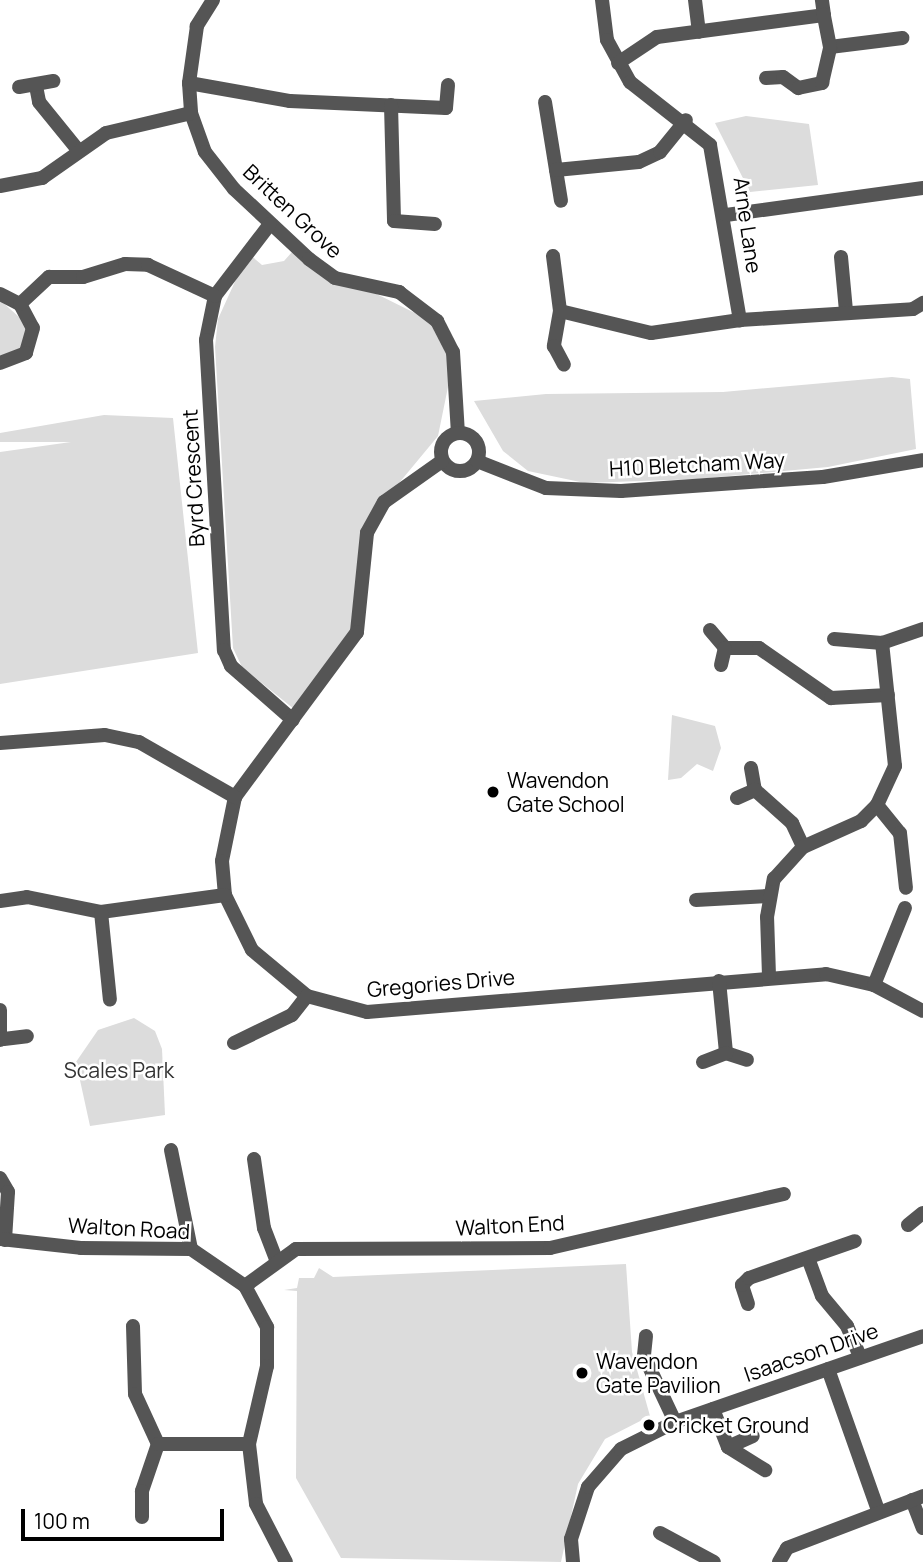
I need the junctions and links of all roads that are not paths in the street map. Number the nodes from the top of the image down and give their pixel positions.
1 (213, 0) edge
2 (602, 0) edge
3 (695, 0) edge
4 (823, 7) edge
5 (699, 32) junction
6 (902, 38) dead end
7 (830, 47) junction
8 (618, 63) junction
9 (766, 78) dead end
10 (53, 80) dead end
11 (189, 83) junction
12 (448, 85) dead end
13 (36, 86) junction
14 (19, 87) dead end
15 (545, 102) dead end
16 (391, 105) junction
17 (191, 113) junction
18 (686, 120) junction
19 (78, 150) junction
20 (556, 170) junction
21 (0, 186) edge
22 (923, 188) edge
23 (561, 201) dead end
24 (726, 215) junction
25 (270, 224) junction
26 (435, 224) dead end
27 (553, 256) dead end
28 (841, 257) dead end
29 (0, 294) edge
30 (215, 296) junction
31 (923, 303) edge
32 (20, 304) junction
33 (560, 311) junction
34 (846, 311) junction
35 (740, 320) junction
36 (0, 363) edge
37 (564, 365) dead end
38 (458, 433) junction
39 (442, 461) junction
40 (477, 461) junction
41 (920, 461) edge
42 (923, 629) edge
43 (710, 630) dead end
44 (834, 639) dead end
45 (882, 643) junction
46 (725, 648) junction
47 (720, 665) dead end
48 (888, 695) junction
49 (293, 720) junction
50 (0, 743) edge
51 (751, 768) dead end
52 (755, 790) junction
53 (235, 797) junction
54 (737, 798) dead end
55 (877, 805) junction
56 (803, 847) junction
57 (906, 888) dead end
58 (225, 895) junction
59 (768, 896) junction
60 (696, 900) dead end
61 (0, 901) edge
62 (905, 908) dead end
63 (101, 912) junction
64 (769, 976) junction
65 (719, 981) junction
66 (874, 985) junction
67 (307, 996) junction
68 (110, 1000) dead end
69 (0, 1010) edge
70 (923, 1011) edge
71 (27, 1036) dead end
72 (2, 1039) edge
73 (234, 1043) dead end
74 (726, 1053) junction
75 (747, 1060) dead end
76 (704, 1062) dead end
77 (171, 1150) dead end
78 (254, 1159) dead end
79 (0, 1178) edge
80 (784, 1195) dead end
81 (923, 1213) edge
82 (908, 1226) dead end
83 (3, 1239) edge
84 (855, 1241) dead end
85 (191, 1249) junction
86 (808, 1258) junction
87 (276, 1259) junction
88 (246, 1286) junction
89 (748, 1304) dead end
90 (134, 1326) dead end
91 (646, 1336) dead end
92 (923, 1336) edge
93 (860, 1357) junction
94 (828, 1369) junction
95 (713, 1409) junction
96 (675, 1422) junction
97 (753, 1436) dead end
98 (158, 1444) junction
99 (249, 1444) junction
100 (728, 1447) junction
101 (765, 1470) dead end
102 (917, 1498) edge
103 (878, 1510) junction
104 (142, 1517) dead end
105 (923, 1528) edge
106 (669, 1534) dead end
107 (286, 1562) edge
108 (573, 1562) edge
109 (714, 1562) edge
110 (779, 1562) edge

1 - 11 street, Britten Grove
2 - 8 street, Arne Lane
3 - 5 street
4 - 5 street
4 - 7 street
5 - 8 street
6 - 7 street
7 - 9 street
8 - 18 street, Arne Lane
10 - 13 street
11 - 16 street
11 - 17 street, Britten Grove
12 - 16 street
13 - 14 street
13 - 19 street
15 - 20 street
16 - 26 street
17 - 19 street
17 - 25 street, Britten Grove
18 - 20 street
18 - 24 street, Arne Lane
19 - 21 street
20 - 23 street
22 - 24 street
24 - 35 street, Arne Lane
25 - 30 street, Byrd Crescent
25 - 38 street, Britten Grove
27 - 33 street
28 - 34 street
29 - 32 street
30 - 32 street
30 - 49 street, Byrd Crescent
31 - 34 street
32 - 36 street
33 - 35 street
33 - 37 street
34 - 35 street
38 - 39 street
38 - 40 street
39 - 40 street
39 - 49 street, Gregories Drive
40 - 41 street, H10 Bletcham Way
42 - 45 street
43 - 46 street
44 - 45 street
45 - 48 street
46 - 47 street
46 - 48 street
48 - 55 street
49 - 53 street, Gregories Drive
50 - 53 street
51 - 52 street
52 - 54 street
52 - 56 street
53 - 58 street, Gregories Drive
55 - 56 street
55 - 57 street
56 - 59 street
58 - 63 street
58 - 67 street, Gregories Drive
59 - 60 street
59 - 64 street
61 - 63 street
62 - 66 street
63 - 68 street
64 - 65 street, Gregories Drive
64 - 66 street, Gregories Drive
65 - 67 street, Gregories Drive
65 - 74 street
66 - 70 street, Gregories Drive
67 - 73 street
69 - 72 street
71 - 72 street
74 - 75 street
74 - 76 street
77 - 85 street
78 - 87 street
79 - 83 street
80 - 87 street, Walton End
81 - 82 street
83 - 85 street, Walton Road
84 - 86 street
85 - 88 street, Walton Road
86 - 89 street
86 - 93 street
87 - 88 street, Walton End
88 - 99 street
90 - 98 street
91 - 96 street
92 - 93 street, Isaacson Drive
93 - 94 street, Isaacson Drive
94 - 95 street, Isaacson Drive
94 - 103 street
95 - 96 street, Isaacson Drive
95 - 100 street
96 - 108 street, Isaacson Drive
97 - 100 street
98 - 99 street
98 - 104 street
99 - 107 street
100 - 101 street
102 - 103 street
102 - 105 street
103 - 110 street
106 - 109 street

